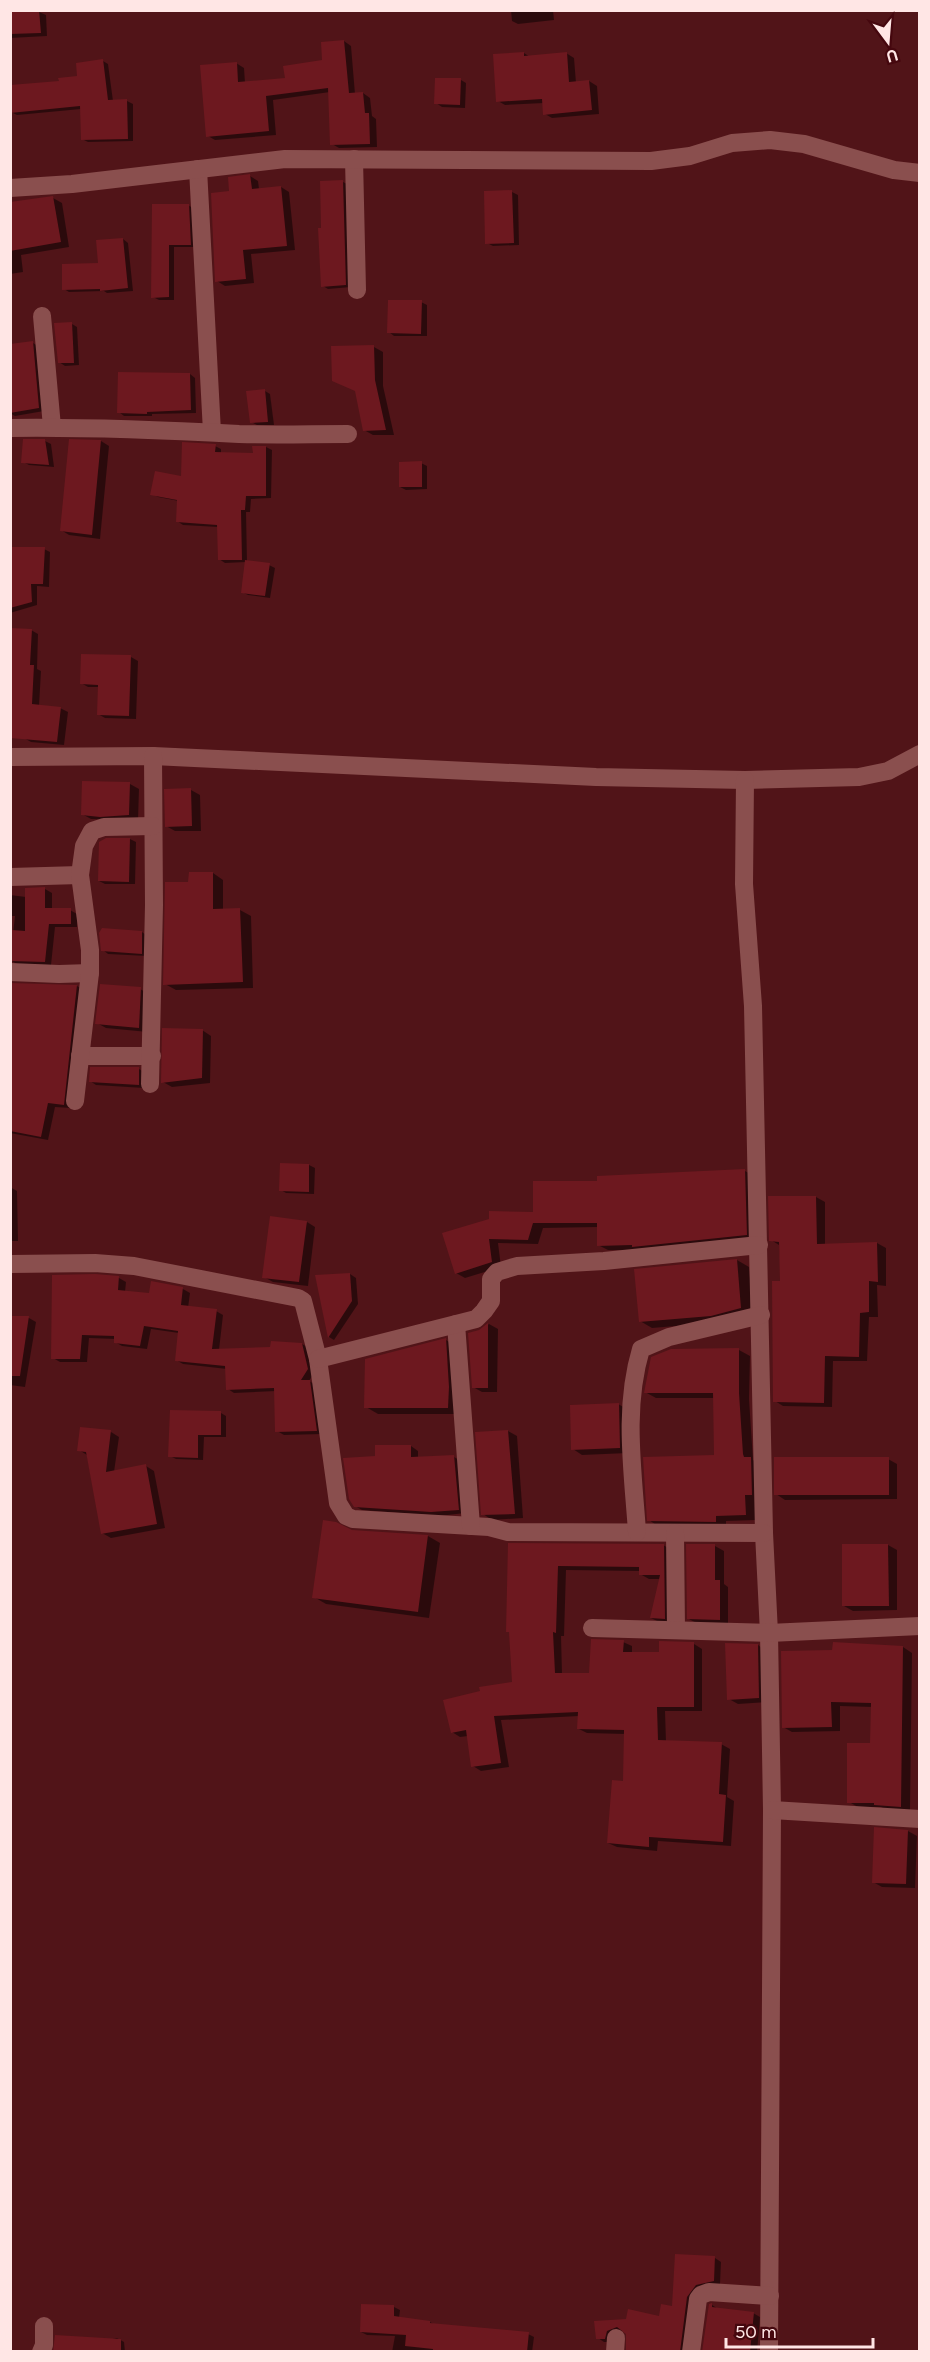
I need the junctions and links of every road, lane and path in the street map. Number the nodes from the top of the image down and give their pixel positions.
1 (354, 159) junction
2 (198, 169) junction
3 (920, 173) edge
4 (10, 188) edge
5 (357, 290) dead end
6 (42, 316) dead end
7 (52, 427) junction
8 (10, 428) edge
9 (212, 432) junction
10 (348, 434) dead end
11 (920, 754) edge
12 (153, 756) junction
13 (10, 757) edge
14 (745, 780) junction
15 (153, 826) junction
16 (80, 875) junction
17 (10, 877) edge
18 (10, 972) edge
19 (90, 973) junction
20 (80, 1056) junction
21 (152, 1056) junction
22 (150, 1084) dead end
23 (75, 1101) dead end
24 (759, 1245) junction
25 (10, 1264) edge
26 (761, 1315) junction
27 (456, 1324) junction
28 (318, 1359) junction
29 (471, 1526) junction
30 (637, 1532) junction
31 (675, 1533) junction
32 (765, 1533) junction
33 (920, 1626) edge
34 (592, 1628) dead end
35 (676, 1630) junction
36 (769, 1633) junction
37 (772, 1810) junction
38 (920, 1819) edge
39 (770, 2296) junction
40 (44, 2326) dead end
41 (41, 2352) edge
42 (691, 2352) edge
43 (769, 2352) edge

1 - 2 street
1 - 3 street
1 - 5 street
2 - 4 street
2 - 9 street
6 - 7 street
7 - 8 street
7 - 9 street
9 - 10 street
11 - 14 street
12 - 13 street
12 - 14 street
12 - 15 street
14 - 24 street
15 - 16 street
15 - 21 street
16 - 17 street
16 - 19 street
18 - 19 street
19 - 20 street
20 - 21 street
20 - 23 street
21 - 22 street
24 - 26 street
24 - 27 street
25 - 28 street
26 - 30 street
26 - 32 street
27 - 28 street
27 - 29 street
28 - 29 street
29 - 30 street
30 - 31 street
31 - 32 street
31 - 35 street
32 - 36 street
33 - 36 street
34 - 35 street
35 - 36 street
36 - 37 street
37 - 38 street
37 - 39 street
39 - 42 street
39 - 43 street
40 - 41 street

